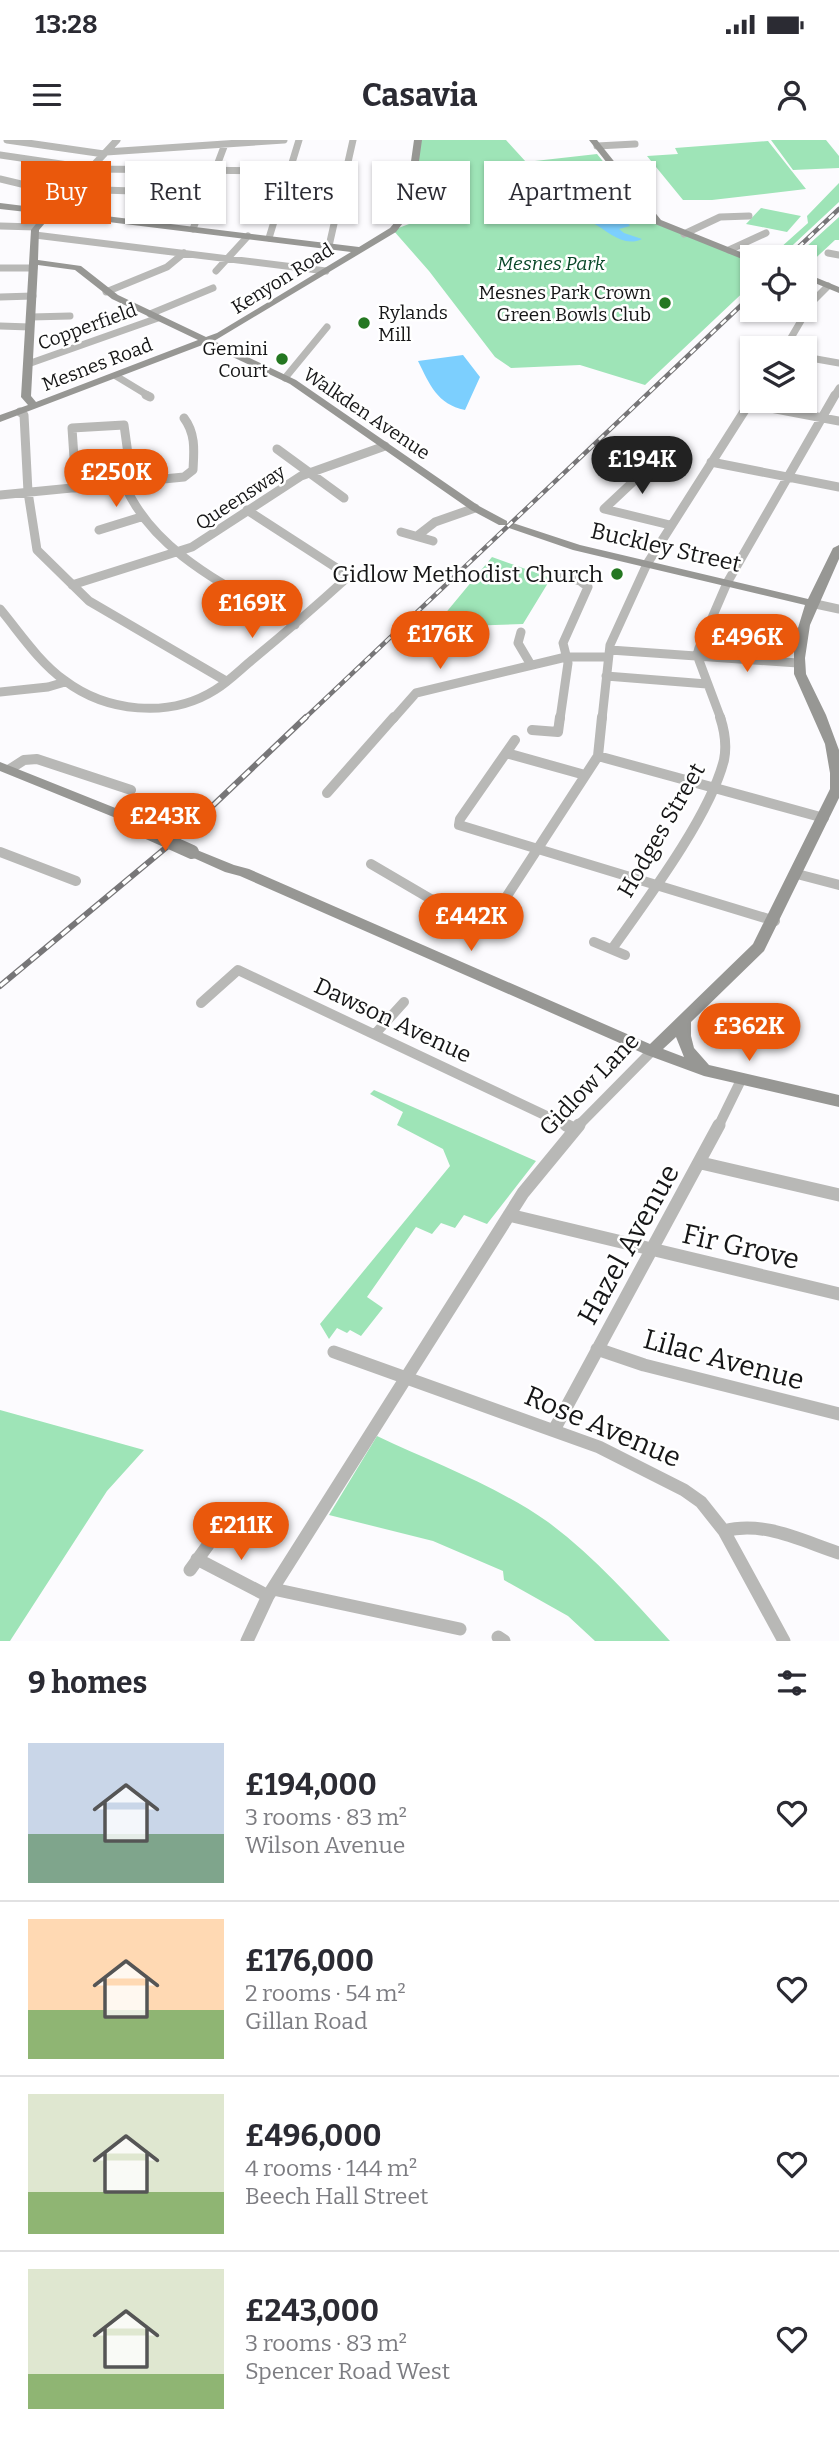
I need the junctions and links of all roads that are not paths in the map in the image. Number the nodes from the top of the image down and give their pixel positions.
1 (7, 140) edge
2 (117, 140) edge
3 (284, 140) edge
4 (299, 140) edge
5 (353, 140) edge
6 (418, 140) edge
7 (595, 143) edge
8 (225, 144) junction
9 (635, 144) dead end
10 (105, 153) junction
11 (0, 155) edge
12 (39, 161) edge
13 (98, 161) edge
14 (218, 161) edge
15 (292, 161) edge
16 (0, 179) edge
17 (21, 183) edge
18 (0, 206) edge
19 (21, 209) edge
20 (750, 216) dead end
21 (111, 219) edge
22 (41, 224) edge
23 (194, 224) edge
24 (272, 224) edge
25 (0, 226) edge
26 (192, 229) junction
27 (36, 231) junction
28 (766, 233) dead end
29 (684, 234) junction
30 (248, 236) junction
31 (268, 239) junction
32 (329, 246) junction
33 (360, 250) junction
34 (729, 250) junction
35 (184, 253) junction
36 (828, 253) dead end
37 (740, 255) edge
38 (839, 255) edge
39 (226, 258) junction
40 (35, 265) junction
41 (0, 268) edge
42 (216, 271) dead end
43 (326, 271) junction
44 (817, 281) edge
45 (828, 286) junction
46 (213, 288) dead end
47 (839, 290) edge
48 (106, 292) junction
49 (0, 296) edge
50 (33, 296) junction
51 (70, 316) dead end
52 (154, 316) junction
53 (31, 322) junction
54 (0, 326) edge
55 (327, 327) dead end
56 (792, 336) edge
57 (207, 341) junction
58 (817, 359) edge
59 (839, 363) edge
60 (28, 364) junction
61 (116, 376) junction
62 (285, 378) junction
63 (839, 388) edge
64 (150, 397) dead end
65 (35, 406) junction
66 (20, 412) junction
67 (744, 413) edge
68 (800, 413) edge
69 (184, 418) dead end
70 (823, 418) junction
71 (0, 419) edge
72 (839, 421) edge
73 (385, 446) junction
74 (277, 449) dead end
75 (711, 462) junction
76 (628, 466) dead end
77 (310, 472) junction
78 (786, 477) junction
79 (128, 483) junction
80 (839, 487) edge
81 (76, 488) junction
82 (28, 492) junction
83 (0, 495) edge
84 (344, 498) dead end
85 (475, 508) junction
86 (247, 510) junction
87 (141, 517) junction
88 (508, 524) joint
89 (670, 525) junction
90 (99, 530) dead end
91 (401, 532) dead end
92 (417, 536) junction
93 (433, 541) dead end
94 (839, 548) edge
95 (175, 552) junction
96 (647, 564) junction
97 (562, 576) dead end
98 (727, 583) junction
99 (72, 585) junction
100 (811, 603) junction
101 (0, 609) edge
102 (839, 609) edge
103 (295, 625) junction
104 (521, 632) dead end
105 (609, 653) junction
106 (697, 655) junction
107 (566, 657) junction
108 (798, 663) junction
109 (531, 665) junction
110 (606, 676) junction
111 (226, 681) junction
112 (65, 682) junction
113 (707, 684) junction
114 (0, 691) edge
115 (532, 730) dead end
116 (515, 740) dead end
117 (506, 753) junction
118 (598, 756) junction
119 (5, 768) edge
120 (585, 775) junction
121 (713, 787) junction
122 (131, 790) dead end
123 (838, 790) edge
124 (327, 793) dead end
125 (824, 818) junction
126 (538, 850) junction
127 (0, 852) edge
128 (371, 864) dead end
129 (797, 874) junction
130 (76, 881) dead end
131 (839, 885) edge
132 (658, 886) junction
133 (775, 921) junction
134 (594, 942) dead end
135 (612, 949) junction
136 (625, 955) dead end
137 (404, 1002) dead end
138 (201, 1003) dead end
139 (684, 1021) junction
140 (375, 1034) junction
141 (652, 1051) junction
142 (704, 1070) junction
143 (741, 1080) junction
144 (839, 1101) edge
145 (574, 1129) junction
146 (701, 1163) junction
147 (839, 1195) edge
148 (509, 1215) junction
149 (653, 1250) junction
150 (839, 1294) edge
151 (597, 1349) junction
152 (334, 1352) dead end
153 (405, 1378) junction
154 (839, 1414) edge
155 (554, 1430) junction
156 (724, 1531) junction
157 (208, 1545) dead end
158 (839, 1553) edge
159 (270, 1593) junction
160 (460, 1629) dead end
161 (247, 1641) edge
162 (784, 1641) edge

1 - 10 street
2 - 10 street
3 - 8 street
4 - 15 street
5 - 32 street
6 - 33 street, Kenyon Road
7 - 9 street
7 - 29 street
8 - 10 street
8 - 14 street
10 - 13 street
11 - 12 street
16 - 17 street
18 - 19 street
20 - 29 street
21 - 26 street
22 - 27 street
23 - 26 street
24 - 31 street
25 - 27 street
26 - 30 street
27 - 35 street
27 - 40 street
28 - 34 street
29 - 34 street
30 - 31 street
30 - 39 street
31 - 32 street
32 - 33 street
33 - 43 street, Kenyon Road
34 - 37 street
35 - 39 street
35 - 48 street
36 - 38 street
39 - 42 street
39 - 43 street
40 - 41 street
40 - 48 street, Walkden Avenue
40 - 50 street
43 - 57 street, Kenyon Road
44 - 45 street
45 - 47 street
45 - 56 street
46 - 52 street, Copperfield
48 - 52 street, Walkden Avenue
49 - 50 street
50 - 53 street
51 - 53 street
52 - 57 street, Walkden Avenue
52 - 60 street, Copperfield
53 - 54 street
53 - 60 street
55 - 62 street
57 - 61 street, Mesnes Road
57 - 62 street, Walkden Avenue
58 - 59 street
60 - 65 street
61 - 64 street
61 - 65 street, Mesnes Road
62 - 73 street, Walkden Avenue
63 - 70 street
65 - 66 street, Mesnes Road
66 - 71 street, Mesnes Road
66 - 82 street
67 - 75 street
68 - 70 street
69 - 79 street
70 - 72 street
70 - 78 street
73 - 77 street, Queensway
73 - 85 street, Walkden Avenue
74 - 77 street
75 - 78 street
75 - 89 street
76 - 89 street
77 - 84 street
77 - 86 street, Queensway
78 - 80 street
78 - 98 street
79 - 81 street
79 - 81 street
79 - 87 street
81 - 82 street
82 - 83 street
82 - 99 street
85 - 88 street, Walkden Avenue
85 - 92 street
86 - 95 street, Queensway
86 - 103 street
87 - 90 street
87 - 95 street
88 - 96 street, Buckley Street
89 - 96 street
91 - 92 street
92 - 93 street
94 - 100 street
95 - 99 street, Queensway
95 - 103 street
96 - 98 street, Buckley Street
96 - 105 street
97 - 107 street
98 - 100 street, Buckley Street
98 - 106 street
99 - 111 street
100 - 102 street
100 - 108 street
101 - 112 street
103 - 111 street
104 - 109 street
105 - 106 street
105 - 107 street
105 - 110 street
106 - 108 street
106 - 113 street, Hodges Street
107 - 109 street
107 - 115 street
108 - 123 street, Gidlow Lane
109 - 124 street
110 - 113 street
110 - 118 street
111 - 112 street
112 - 114 street
113 - 121 street, Hodges Street
116 - 117 street
117 - 120 street
117 - 126 street
118 - 120 street
118 - 121 street
119 - 122 street
119 - 141 street, bridge
120 - 126 street
121 - 125 street
121 - 132 street, Hodges Street
123 - 125 street, Gidlow Lane
125 - 129 street, Gidlow Lane
126 - 128 street
126 - 132 street
127 - 130 street
129 - 131 street
129 - 133 street, Gidlow Lane
132 - 133 street
132 - 135 street, Hodges Street
133 - 139 street, Gidlow Lane
134 - 135 street
135 - 136 street
137 - 140 street
138 - 140 street, Dawson Avenue
139 - 141 street, Gidlow Lane
139 - 142 street
140 - 145 street, Dawson Avenue
141 - 142 street
141 - 145 street, Gidlow Lane
142 - 143 street
143 - 144 street
143 - 146 street, Hazel Avenue
145 - 148 street, Gidlow Lane
146 - 147 street
146 - 149 street, Hazel Avenue
148 - 149 street, Fir Grove
148 - 153 street, Gidlow Lane
149 - 150 street, Fir Grove
149 - 151 street, Hazel Avenue
151 - 154 street, Lilac Avenue
151 - 155 street, Hazel Avenue
152 - 153 street, Rose Avenue
153 - 155 street, Rose Avenue
153 - 159 street, Gidlow Lane
155 - 156 street, Rose Avenue
156 - 158 street
156 - 162 street, Rose Avenue
157 - 159 street
159 - 160 street
159 - 161 street, Gidlow Lane

